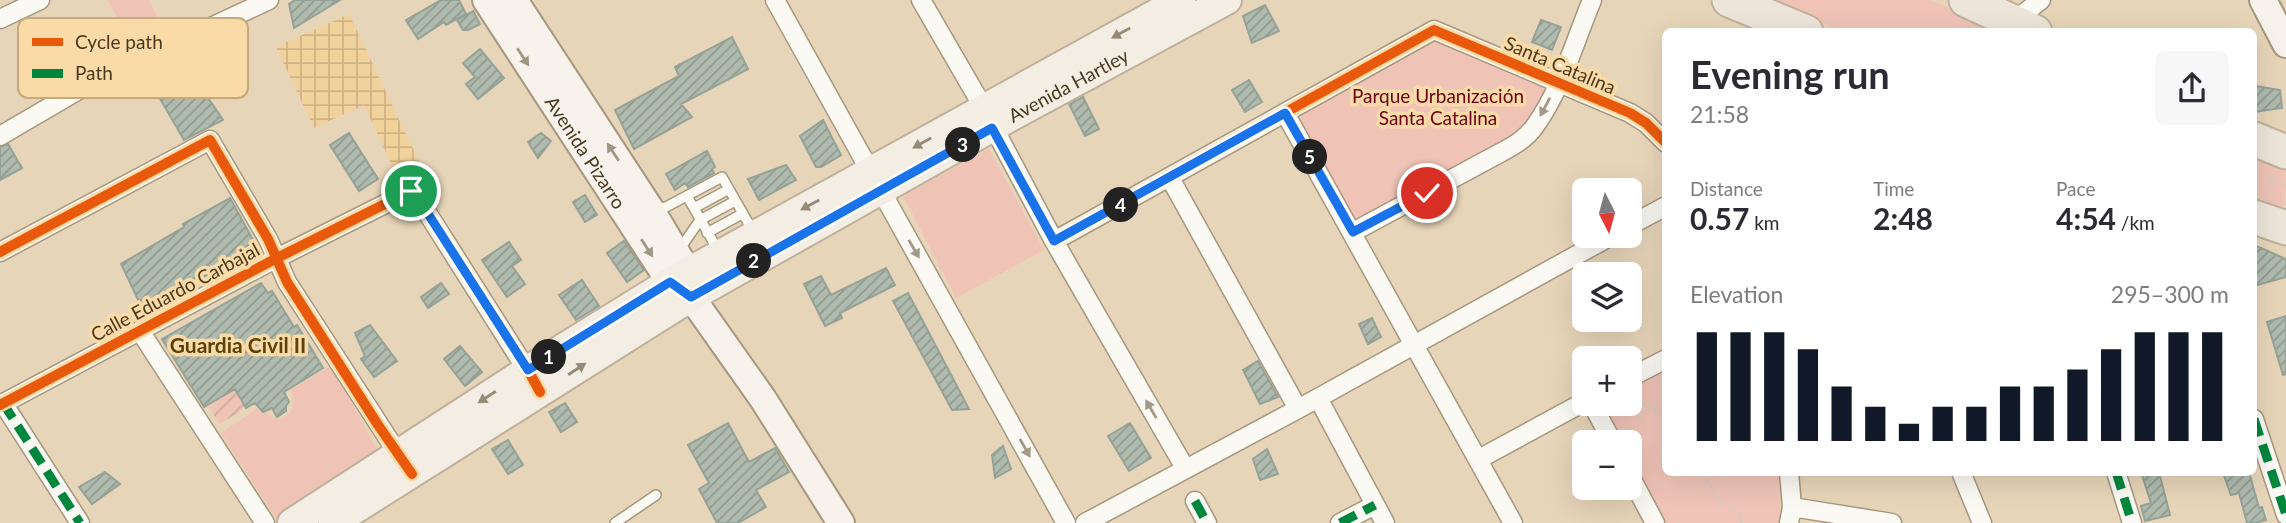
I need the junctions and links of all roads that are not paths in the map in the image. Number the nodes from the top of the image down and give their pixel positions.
1 (40, 0) edge
2 (486, 0) edge
3 (514, 0) edge
4 (775, 0) edge
5 (921, 0) edge
6 (1181, 0) edge
7 (1227, 0) edge
8 (1592, 0) edge
9 (1729, 0) edge
10 (1966, 0) edge
11 (2041, 0) edge
12 (267, 1) edge
13 (2274, 8) edge
14 (231, 18) edge
15 (0, 19) edge
16 (2025, 26) edge
17 (1796, 28) edge
18 (2286, 44) edge
19 (1558, 83) junction
20 (65, 98) edge
21 (1285, 113) junction
22 (988, 118) junction
23 (0, 136) edge
24 (1662, 139) edge
25 (2257, 143) edge
26 (2277, 168) edge
27 (1170, 178) junction
28 (875, 181) junction
29 (729, 189) junction
30 (687, 196) junction
31 (735, 201) junction
32 (694, 208) junction
33 (1662, 208) edge
34 (2260, 209) edge
35 (651, 210) junction
36 (1642, 219) edge
37 (700, 220) junction
38 (748, 224) junction
39 (2286, 228) edge
40 (1353, 232) junction
41 (1054, 241) junction
42 (714, 243) junction
43 (1589, 248) edge
44 (0, 253) edge
45 (277, 258) junction
46 (681, 276) junction
47 (140, 331) junction
48 (1415, 344) junction
49 (1662, 361) edge
50 (1642, 371) edge
51 (534, 381) junction
52 (1318, 398) junction
53 (1, 401) edge
54 (1298, 409) junction
55 (1572, 409) edge
56 (2257, 428) edge
57 (1479, 459) junction
58 (405, 464) junction
59 (1185, 468) junction
60 (1789, 476) edge
61 (1963, 476) edge
62 (2117, 476) edge
63 (656, 495) dead end
64 (1642, 498) edge
65 (1195, 501) dead end
66 (1375, 505) junction
67 (361, 515) edge
68 (1790, 515) edge
69 (2286, 515) edge
70 (80, 523) edge
71 (265, 523) edge
72 (292, 523) edge
73 (333, 523) edge
74 (615, 523) edge
75 (841, 523) edge
76 (1066, 523) edge
77 (1085, 523) edge
78 (1206, 523) edge
79 (1340, 523) edge
80 (1385, 523) edge
81 (1513, 523) edge
82 (1655, 523) edge
83 (1892, 523) edge
84 (1982, 523) edge
85 (2132, 523) edge

1 - 15 street
2 -> 46 main road, Avenida Pizarro
35 -> 3 main road, Avenida Pizarro
4 - 28 street
5 - 22 street
6 -> 22 main road, Avenida Hartley
7 - 22 main road, Avenida Hartley
8 - 19 street
9 - 17 highway
10 - 16 highway
11 - 16 street
12 - 14 street
13 - 18 main road
19 - 21 street, Santa Catalina
19 - 24 street, Santa Catalina
19 -> 40 street
20 - 23 street
21 - 27 street
21 - 40 street
22 - 28 main road, Avenida Hartley
22 - 41 street
25 - 26 highway
27 - 41 street
27 - 54 street
28 -> 38 main road, Avenida Hartley
28 - 46 main road, Avenida Hartley
28 -> 76 street
29 - 30 lane
29 - 31 lane
29 - 32 lane
30 - 32 lane
30 - 35 lane
31 - 37 lane
31 - 38 lane
32 - 37 lane
33 - 36 street
34 - 39 highway
35 - 46 main road, Avenida Pizarro
37 - 42 lane
37 - 46 lane
38 - 42 main road, Avenida Hartley
40 - 48 street
59 -> 41 street
42 - 46 main road, Avenida Hartley
43 - 48 street
44 - 45 street
45 - 47 street, Calle Eduardo Carbajal
45 - 51 street, Calle Eduardo Carbajal
45 - 58 street
46 - 51 main road
46 - 75 main road, Avenida Pizarro
47 - 53 street, Calle Eduardo Carbajal
47 - 71 street
48 - 52 street
48 - 57 street
49 - 50 street
51 - 58 main road
52 - 54 street
52 - 66 street
53 - 70 street
54 - 59 street
55 - 57 street
56 - 69 street
57 - 81 street
58 - 67 main road
58 - 72 main road
59 - 77 street
60 - 68 street
61 - 84 street
62 - 85 street
63 - 74 lane
64 - 82 street
65 - 78 street
66 - 79 street
66 - 80 street
67 - 73 main road
68 - 83 street

